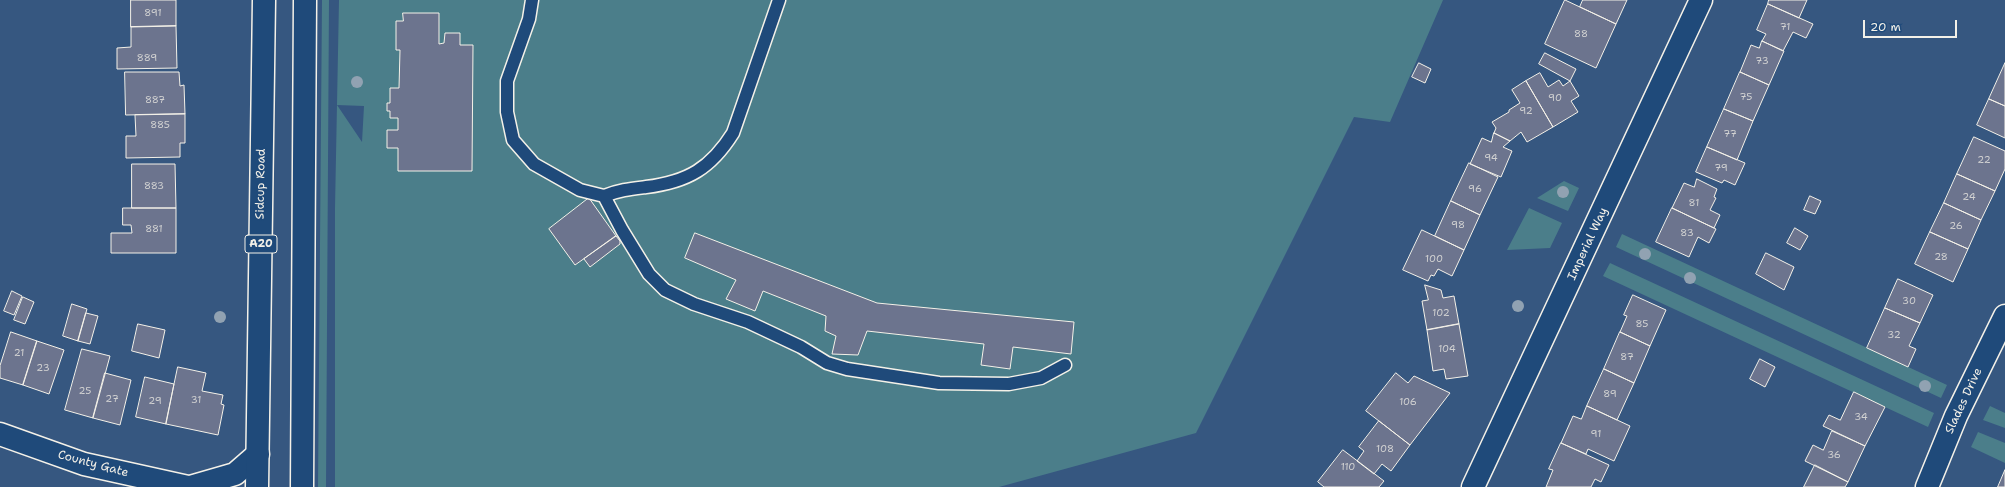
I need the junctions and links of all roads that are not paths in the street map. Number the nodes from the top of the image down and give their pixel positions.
1 (264, 0) edge
2 (305, 0) edge
3 (532, 0) edge
4 (779, 0) edge
5 (1701, 0) edge
6 (604, 196) junction
7 (2005, 316) edge
8 (1065, 366) dead end
9 (0, 434) edge
10 (258, 454) junction
11 (189, 487) edge
12 (257, 487) edge
13 (302, 487) edge
14 (1473, 487) edge
15 (1927, 487) edge

1 - 10 main road, Sidcup Road / A20
2 - 13 main road
3 - 6 lane
4 - 6 lane
5 - 14 main road, Imperial Way
6 - 8 lane
7 - 15 main road, Slades Drive
9 - 11 main road, County Gate
10 - 11 main road, County Gate
10 - 12 main road, Sidcup Road / A20

